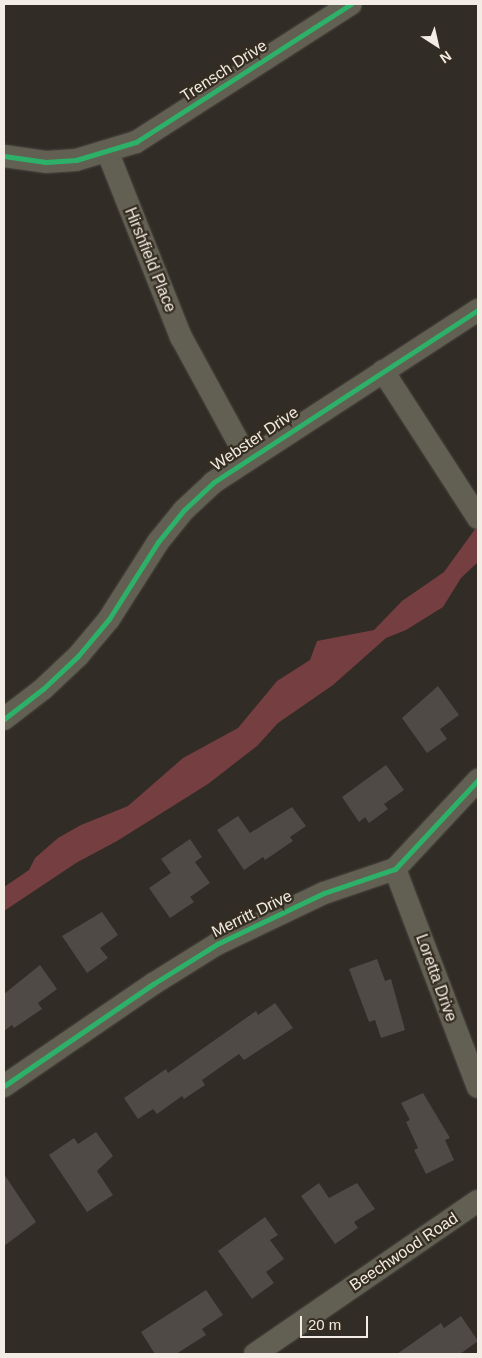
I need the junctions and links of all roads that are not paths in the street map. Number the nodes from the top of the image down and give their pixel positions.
1 (351, 4) edge
2 (108, 154) junction
3 (4, 156) edge
4 (478, 310) edge
5 (383, 371) junction
6 (247, 458) junction
7 (478, 518) edge
8 (4, 719) edge
9 (478, 780) edge
10 (395, 869) junction
11 (4, 1086) edge
12 (478, 1087) edge
13 (478, 1201) edge
14 (255, 1354) edge

1 - 2 street, Trensch Drive
2 - 3 street
2 - 6 street, Hirshfield Place
4 - 5 street, Webster Drive
5 - 6 street, Webster Drive
5 - 7 street
6 - 8 street, Webster Drive
9 - 10 street, Merritt Drive
10 - 11 street, Merritt Drive
10 - 12 street, Loretta Drive
13 - 14 street, Beechwood Road

